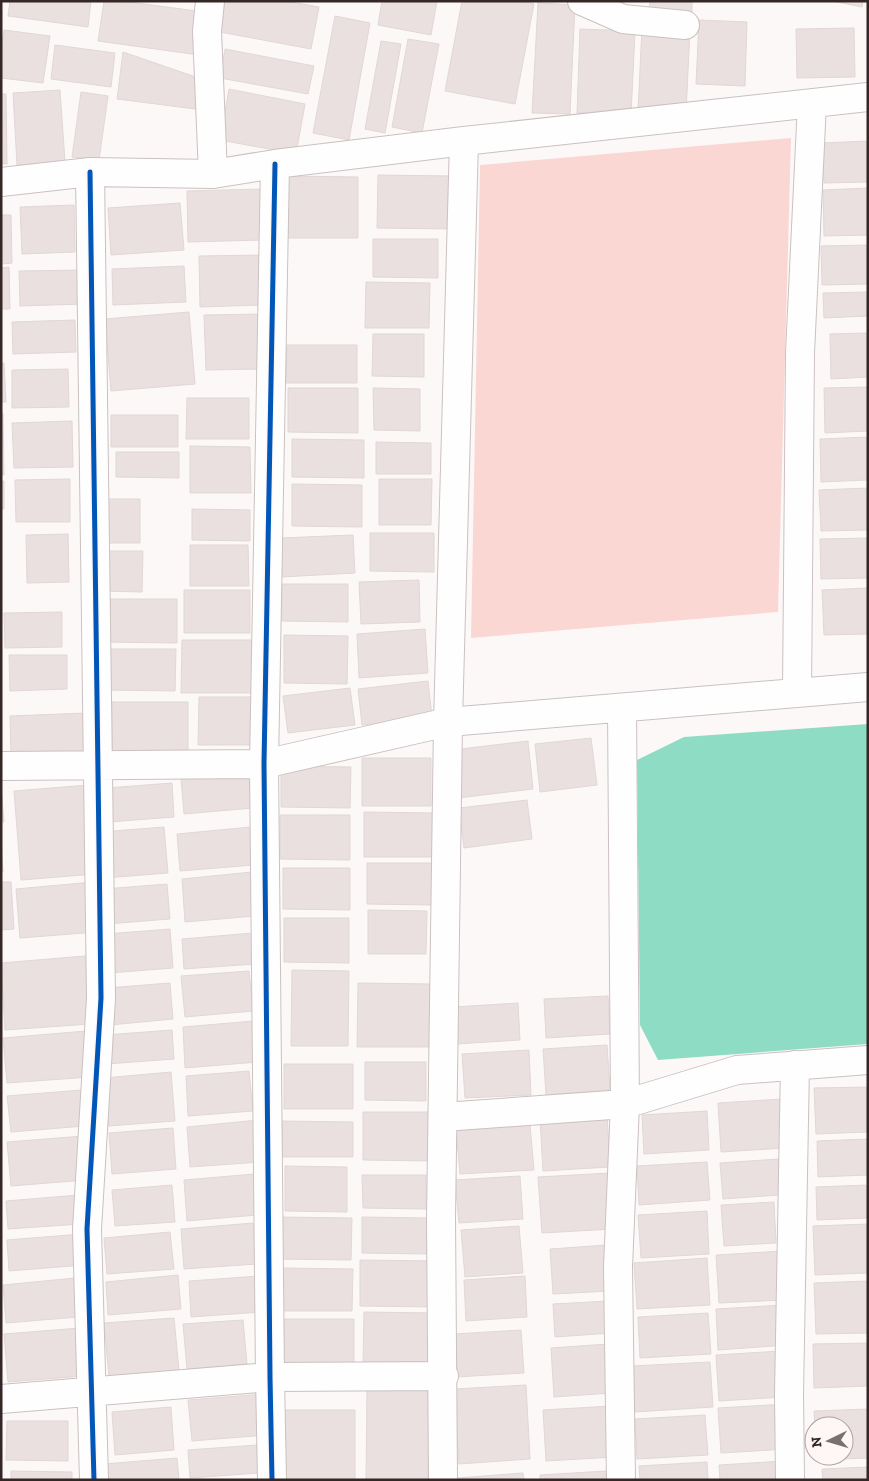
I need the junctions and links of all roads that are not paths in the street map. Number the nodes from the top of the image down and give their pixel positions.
1 (210, 1) edge
2 (582, 1) edge
3 (685, 25) dead end
4 (868, 97) edge
5 (812, 103) junction
6 (464, 141) junction
7 (275, 164) junction
8 (90, 172) junction
9 (212, 174) junction
10 (1, 182) edge
11 (868, 687) edge
12 (797, 693) junction
13 (622, 709) junction
14 (448, 722) junction
15 (97, 764) junction
16 (264, 764) junction
17 (1, 766) edge
18 (868, 1060) edge
19 (795, 1065) junction
20 (625, 1104) junction
21 (443, 1117) junction
22 (444, 1376) junction
23 (270, 1377) junction
24 (90, 1393) junction
25 (1, 1399) edge
26 (94, 1480) edge
27 (272, 1480) edge
28 (444, 1480) edge
29 (621, 1480) edge
30 (790, 1480) edge

1 - 9 street
2 - 3 street
4 - 5 street
5 - 6 street
5 - 12 street
6 - 7 street
6 - 14 street
7 - 9 street
7 - 16 street
8 - 9 street
8 - 10 street
8 - 15 street
11 - 12 street
12 - 13 street
13 - 14 street
13 - 20 street
14 - 16 street
14 - 21 street
15 - 16 street
15 - 17 street
15 - 24 street
16 - 23 street
18 - 19 street
19 - 20 street
19 - 30 street
20 - 21 street
20 - 29 street
21 - 22 street
22 - 23 street
22 - 28 street
23 - 24 street
23 - 27 street
24 - 25 street
24 - 26 street

